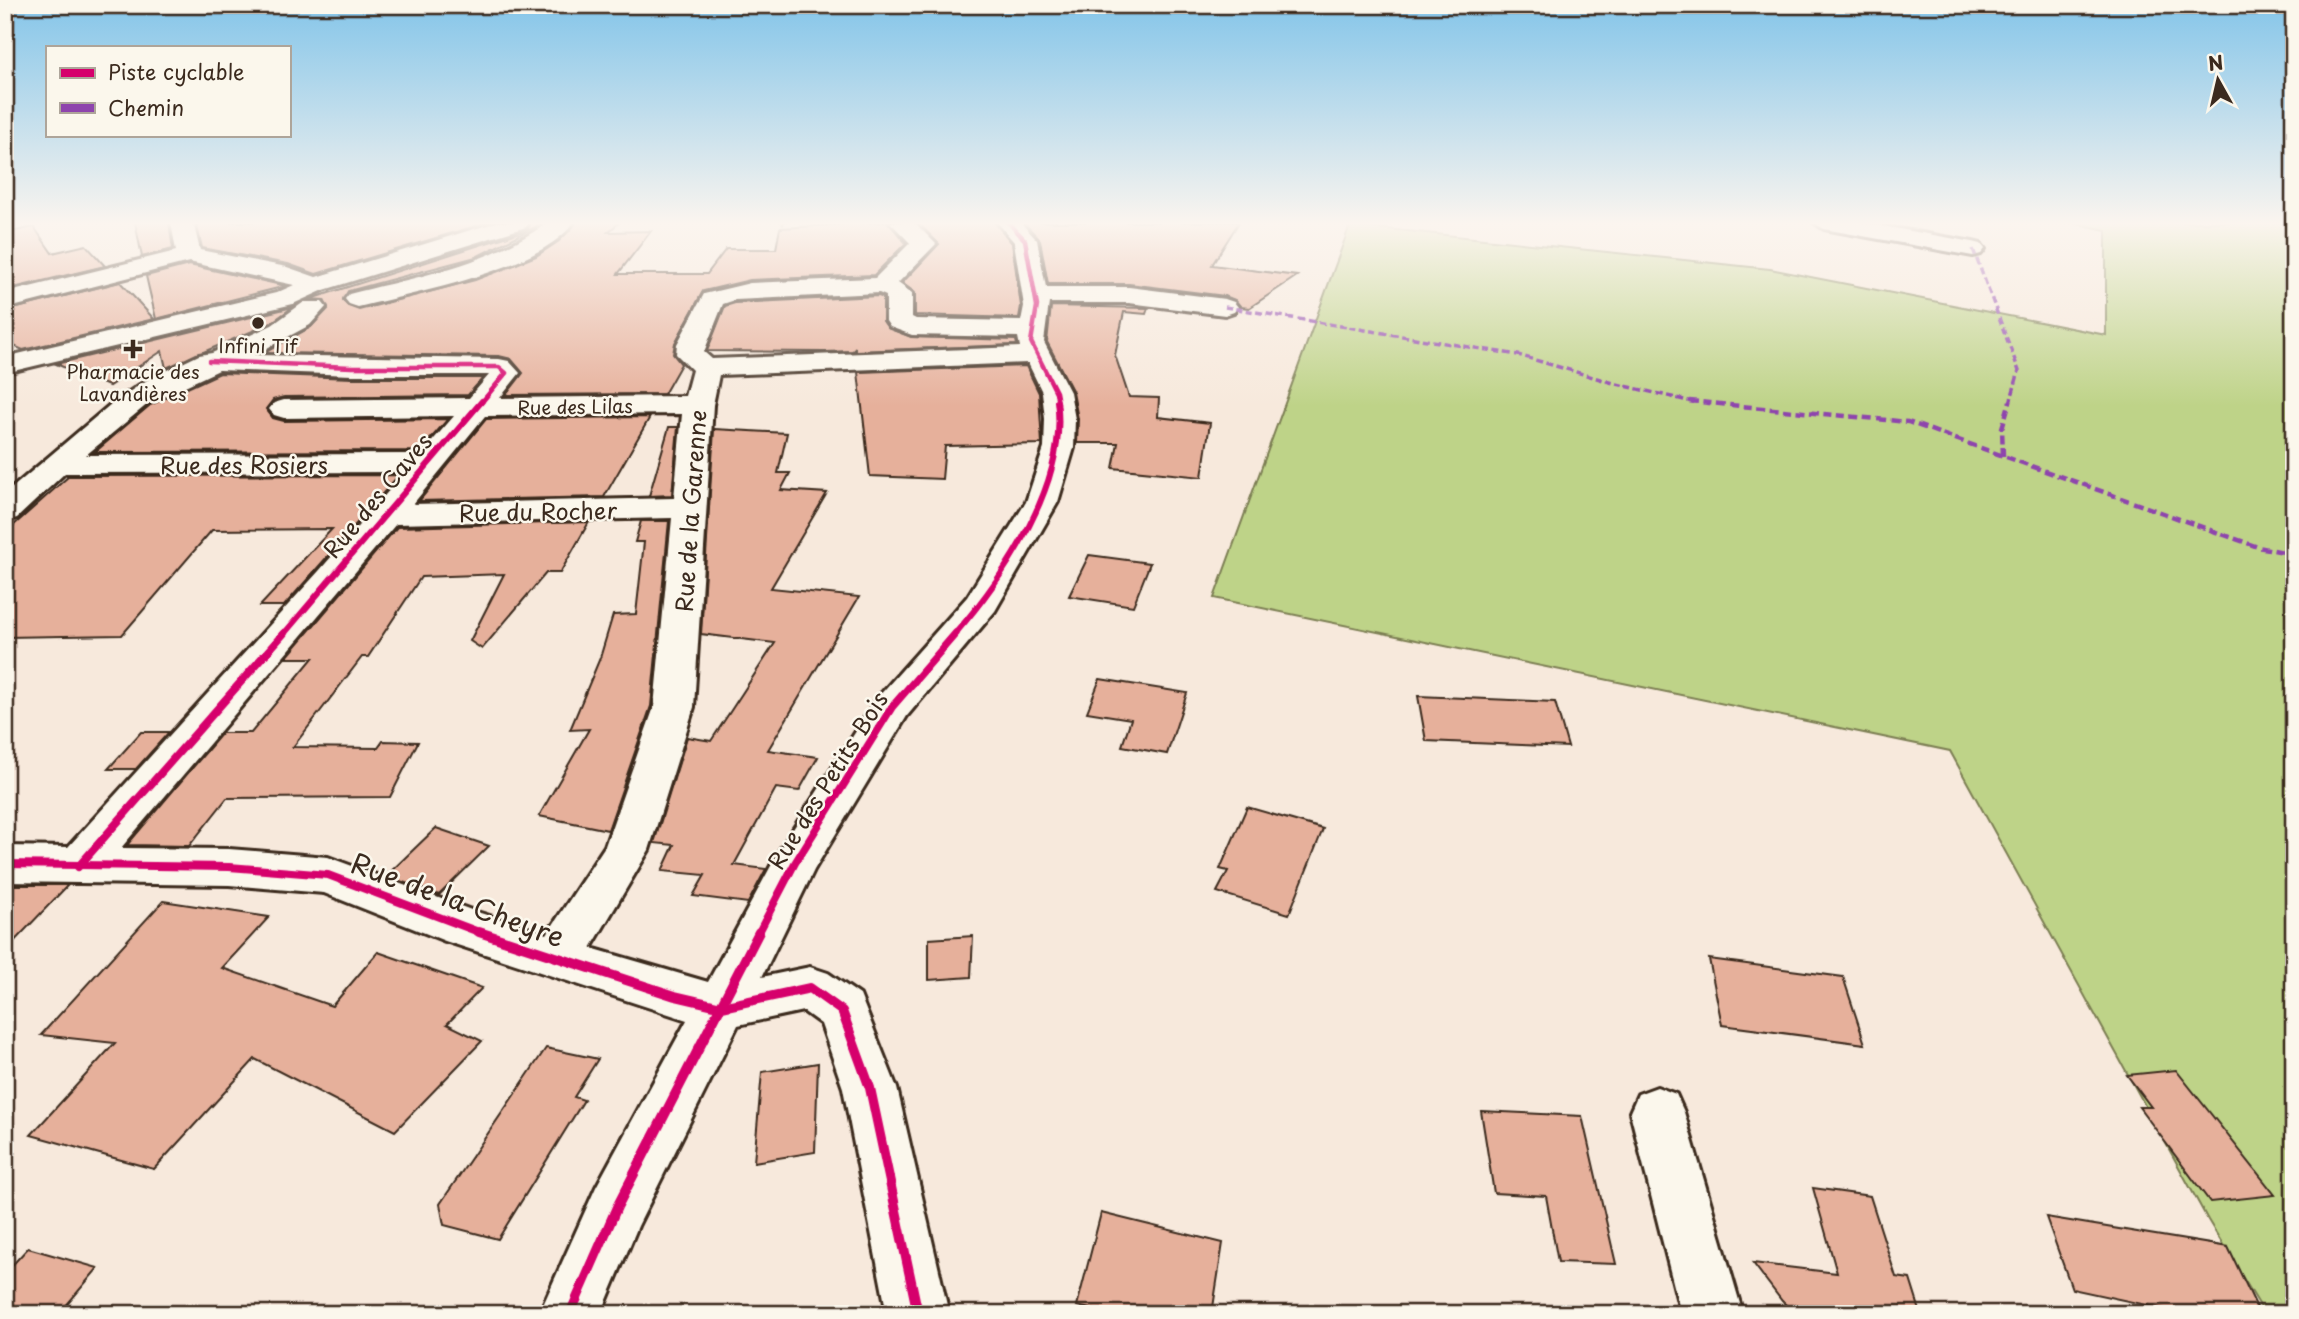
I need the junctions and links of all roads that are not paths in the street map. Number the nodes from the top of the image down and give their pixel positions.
1 (75, 284) edge
2 (303, 284) edge
3 (346, 284) edge
4 (412, 284) edge
5 (1033, 284) edge
6 (883, 285) joint
7 (1035, 295) junction
8 (314, 296) junction
9 (5, 301) edge
10 (1225, 307) dead end
11 (1034, 341) junction
12 (209, 361) junction
13 (5, 365) edge
14 (706, 368) junction
15 (698, 404) junction
16 (476, 407) junction
17 (284, 409) dead end
18 (428, 463) junction
19 (60, 464) junction
20 (691, 508) junction
21 (5, 511) edge
22 (386, 514) junction
23 (5, 864) edge
24 (78, 867) junction
25 (559, 958) junction
26 (722, 1007) junction
27 (1657, 1112) dead end
28 (569, 1314) edge
29 (918, 1314) edge
30 (1712, 1314) edge

1 - 9 street
2 - 8 street
3 - 8 street
4 - 8 street
5 - 7 street
6 - 11 street
6 - 14 street
7 - 10 street
7 - 11 street
8 - 12 street
8 - 13 street
11 - 14 street
11 - 26 street, Rue des Petits Bois
12 - 16 street, Rue des Caves
12 - 19 street
14 - 15 street, Rue de la Garenne
15 - 16 street, Rue des Lilas
15 - 20 street, Rue de la Garenne
16 - 17 street, Rue des Lilas
16 - 18 street, Rue des Caves
18 - 19 street, Rue des Rosiers
18 - 22 street, Rue des Caves
19 - 21 street
20 - 22 street, Rue du Rocher
20 - 25 street, Rue de la Garenne
22 - 24 street, Rue des Caves
23 - 24 street, Rue de la Cheyre
24 - 25 street, Rue de la Cheyre
25 - 26 street, Rue de la Cheyre
26 - 28 street, Rue des Petits Bois
26 - 29 street
27 - 30 street

